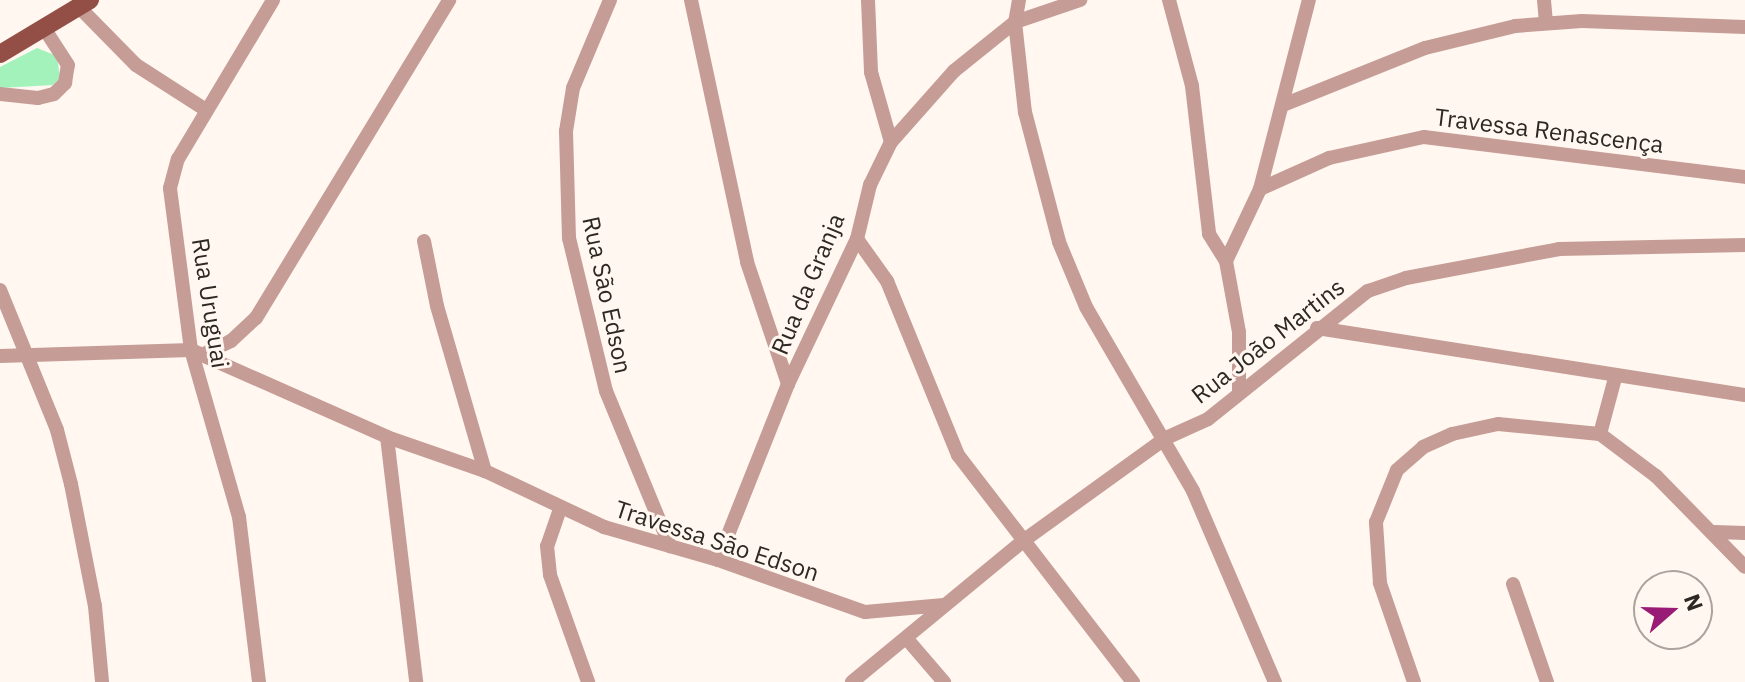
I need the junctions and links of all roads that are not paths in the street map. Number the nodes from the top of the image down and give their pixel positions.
1 (273, 0) edge
2 (449, 0) edge
3 (610, 0) edge
4 (691, 0) edge
5 (868, 0) edge
6 (1019, 0) edge
7 (1080, 0) edge
8 (1169, 0) edge
9 (1309, 0) edge
10 (1544, 0) edge
11 (84, 4) edge
12 (1015, 22) junction
13 (1546, 22) junction
14 (1745, 27) edge
15 (44, 28) junction
16 (0, 54) edge
17 (0, 94) edge
18 (1283, 105) junction
19 (206, 110) junction
20 (891, 142) junction
21 (1745, 177) edge
22 (1260, 189) junction
23 (857, 239) junction
24 (424, 241) dead end
25 (1745, 245) edge
26 (1226, 261) junction
27 (0, 290) edge
28 (1317, 328) junction
29 (198, 352) junction
30 (0, 356) edge
31 (27, 356) junction
32 (1615, 378) junction
33 (788, 384) junction
34 (1239, 390) junction
35 (1745, 395) edge
36 (1600, 434) junction
37 (387, 437) junction
38 (1166, 438) junction
39 (485, 471) junction
40 (560, 509) junction
41 (1715, 532) junction
42 (1745, 533) edge
43 (1023, 541) junction
44 (670, 546) junction
45 (718, 560) junction
46 (1745, 567) edge
47 (1513, 584) dead end
48 (944, 605) junction
49 (907, 639) junction
50 (102, 682) edge
51 (259, 682) edge
52 (416, 682) edge
53 (588, 682) edge
54 (852, 682) edge
55 (944, 682) edge
56 (1133, 682) edge
57 (1275, 682) edge
58 (1414, 682) edge
59 (1547, 682) edge

1 - 19 street, Rua Uruguai
2 - 29 street
3 - 44 street, Rua São Edson
4 - 33 street
5 - 20 street
6 - 12 street
7 - 12 street
8 - 26 street
9 - 18 street
10 - 13 street
11 - 15 main road
11 - 19 street
12 - 20 street, Rua da Granja
12 - 38 street
13 - 14 street
13 - 18 street
15 - 16 main road
15 - 17 street
18 - 22 street
19 - 29 street, Rua Uruguai
20 - 23 street, Rua da Granja
21 - 22 street, Travessa Renascença
22 - 26 street
23 - 33 street, Rua da Granja
23 - 43 street
24 - 39 street
25 - 28 street, Rua João Martins
26 - 34 street
27 - 31 street
28 - 32 street
28 - 34 street, Rua João Martins
29 - 31 street
29 - 37 street, Travessa São Edson
29 - 51 street, Rua Uruguai
30 - 31 street
31 - 50 street
32 - 35 street
32 - 36 street
33 - 45 street, Rua da Granja
34 - 38 street, Rua João Martins
36 - 41 street
36 - 58 street
37 - 39 street, Travessa São Edson
37 - 52 street
38 - 43 street, Rua João Martins
38 - 57 street
39 - 40 street, Travessa São Edson
40 - 44 street, Travessa São Edson
40 - 53 street
41 - 42 street
41 - 46 street
43 - 48 street, Rua João Martins
43 - 56 street
44 - 45 street, Travessa São Edson
45 - 48 street, Travessa São Edson
47 - 59 street
48 - 49 street, Rua João Martins
49 - 54 street, Rua João Martins
49 - 55 street

